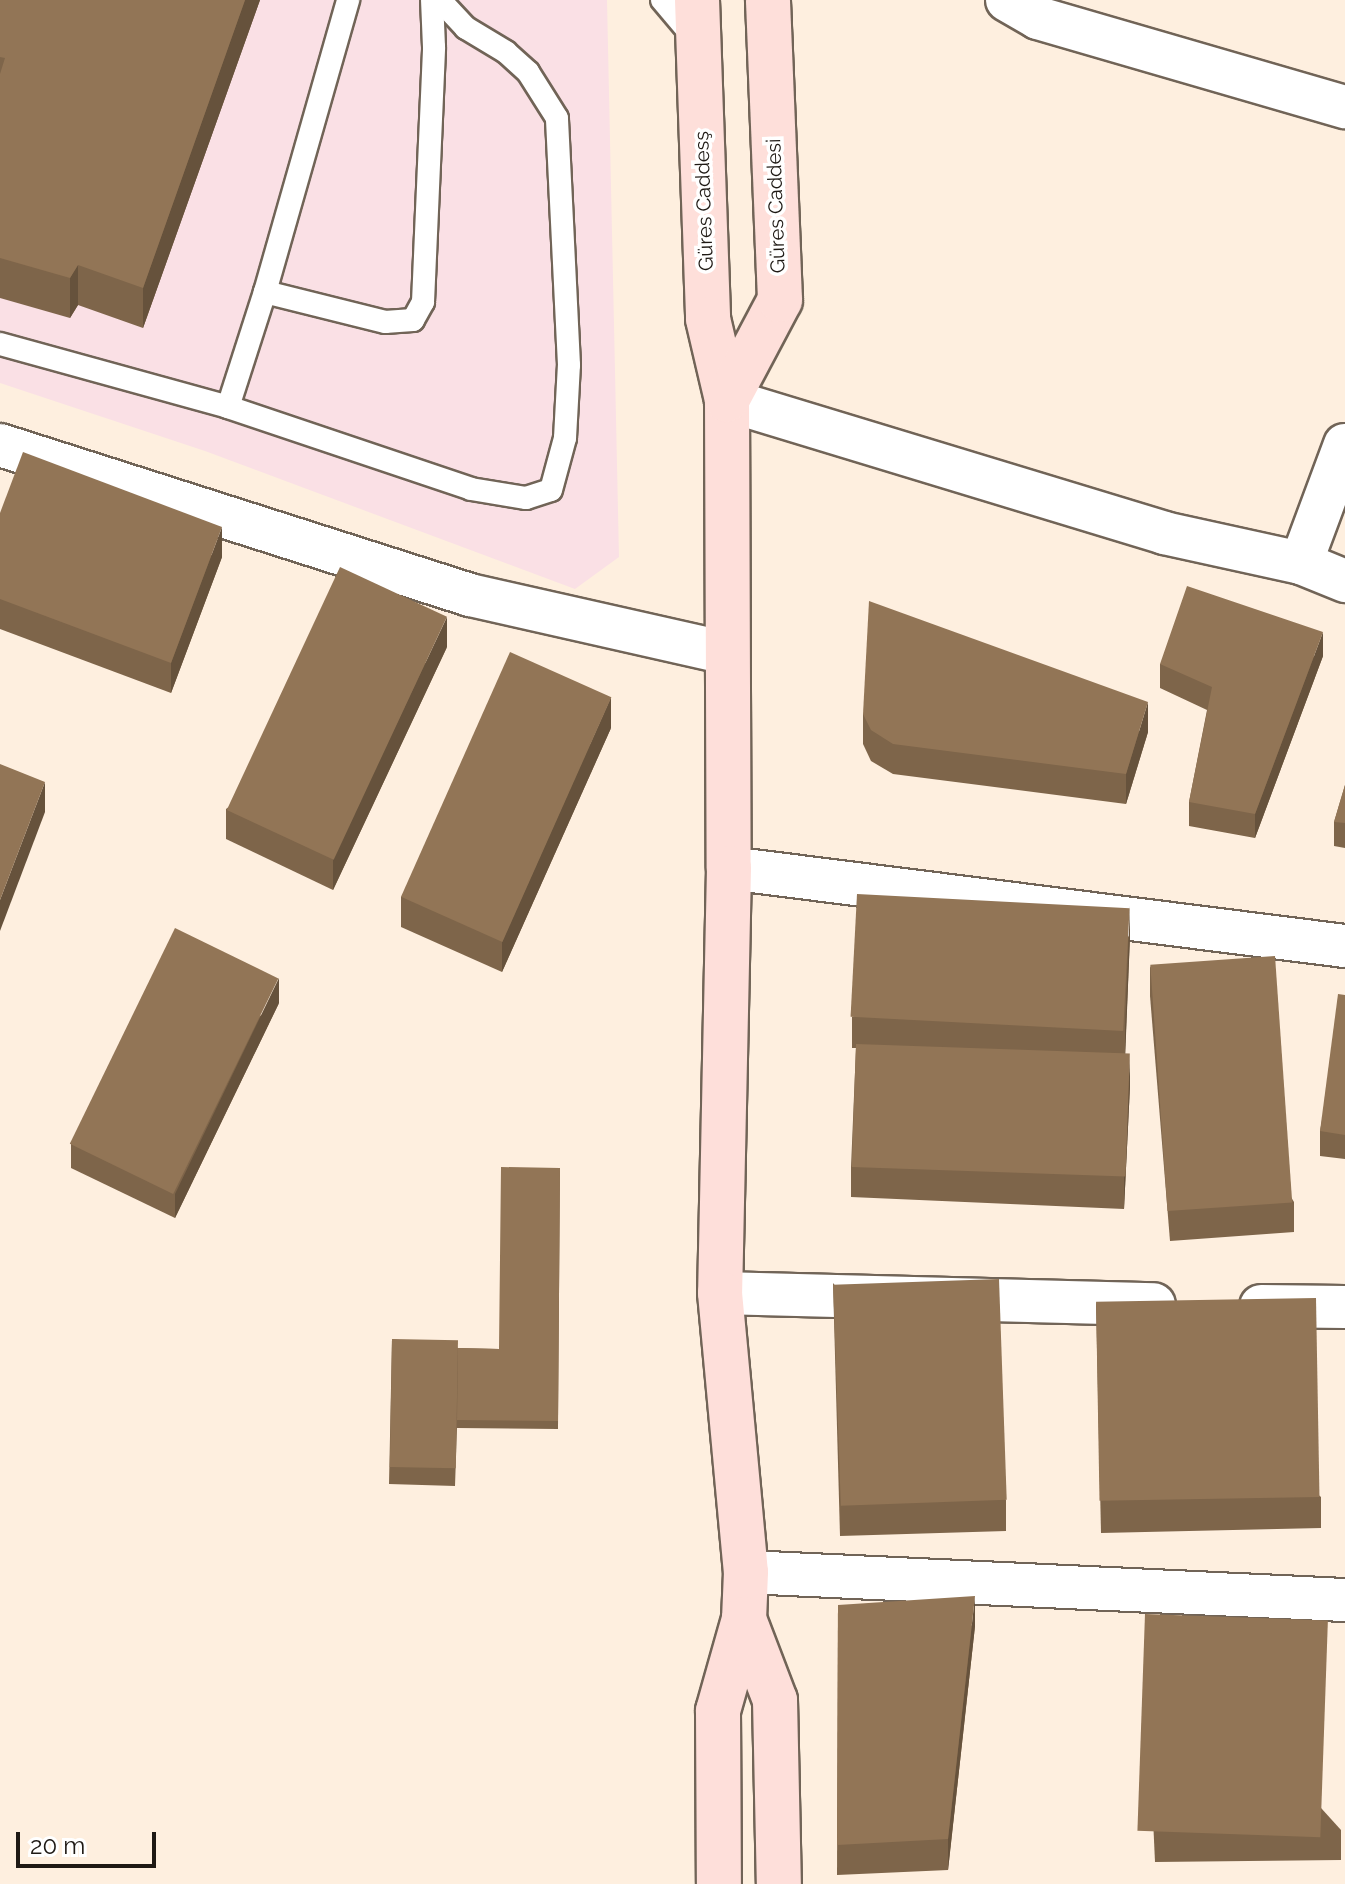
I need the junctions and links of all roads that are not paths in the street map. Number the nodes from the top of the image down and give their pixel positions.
1 (348, 0) edge
2 (432, 0) edge
3 (440, 0) edge
4 (662, 0) edge
5 (697, 0) edge
6 (768, 0) edge
7 (1007, 0) edge
8 (698, 43) junction
9 (1345, 107) edge
10 (265, 292) junction
11 (0, 344) edge
12 (727, 400) junction
13 (228, 407) junction
14 (0, 445) edge
15 (1345, 445) edge
16 (1301, 563) junction
17 (1345, 581) edge
18 (728, 653) junction
19 (729, 868) junction
20 (1345, 946) edge
21 (720, 1293) junction
22 (1345, 1307) edge
23 (746, 1572) junction
24 (1345, 1600) edge
25 (744, 1619) junction
26 (719, 1884) edge
27 (779, 1884) edge

1 - 10 lane
2 - 10 lane
3 - 13 lane
4 - 8 lane
5 - 8 street, Güres Caddesş
6 - 12 street, Güres Caddesi
7 - 9 street
8 - 12 street, Güres Caddesş
10 - 13 lane
11 - 13 lane
12 - 16 street
12 - 18 street, Güres Caddesş
14 - 18 street
15 - 16 street
16 - 17 street
18 - 19 street, Güres Caddesş
19 - 20 street
19 - 21 street, Güres Caddesş
21 - 22 street
21 - 23 street, Güres Caddesş
23 - 24 street
23 - 25 street, Güres Caddesş
25 - 26 street
25 - 27 street

